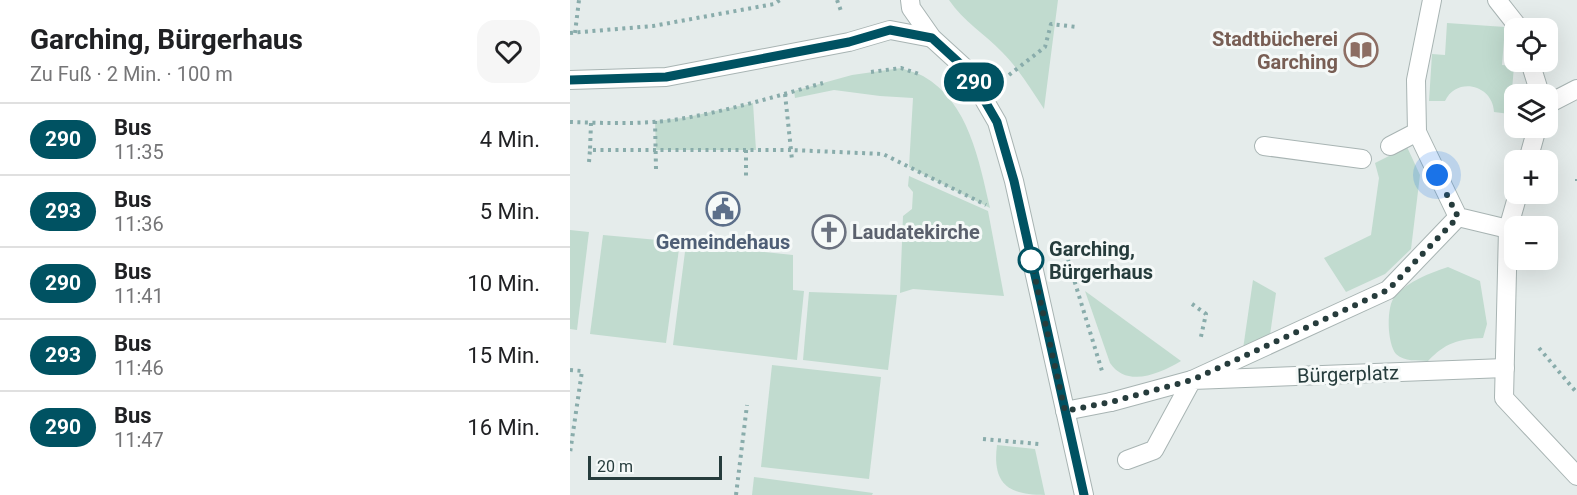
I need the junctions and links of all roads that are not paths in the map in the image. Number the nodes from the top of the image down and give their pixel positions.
1 (910, 0) edge
2 (1432, 0) edge
3 (1497, 0) edge
4 (1511, 18) edge
5 (932, 38) junction
6 (570, 80) edge
7 (1577, 89) edge
8 (1558, 99) edge
9 (1417, 132) junction
10 (1264, 146) dead end
11 (1390, 146) dead end
12 (1362, 159) dead end
13 (1458, 217) junction
14 (1504, 228) edge
15 (1507, 270) edge
16 (1505, 368) junction
17 (1192, 380) junction
18 (1065, 411) junction
19 (1127, 460) dead end
20 (1577, 476) edge
21 (1084, 495) edge

1 - 5 street
2 - 9 street
3 - 4 street
5 - 6 street
5 - 18 street
7 - 8 street
9 - 11 street
9 - 13 street
10 - 12 street
13 - 14 street
13 - 17 street, Bürgerplatz
15 - 16 street
16 - 17 street, Bürgerplatz
16 - 20 street
17 - 18 street, Bürgerplatz
17 - 19 street
18 - 21 street

